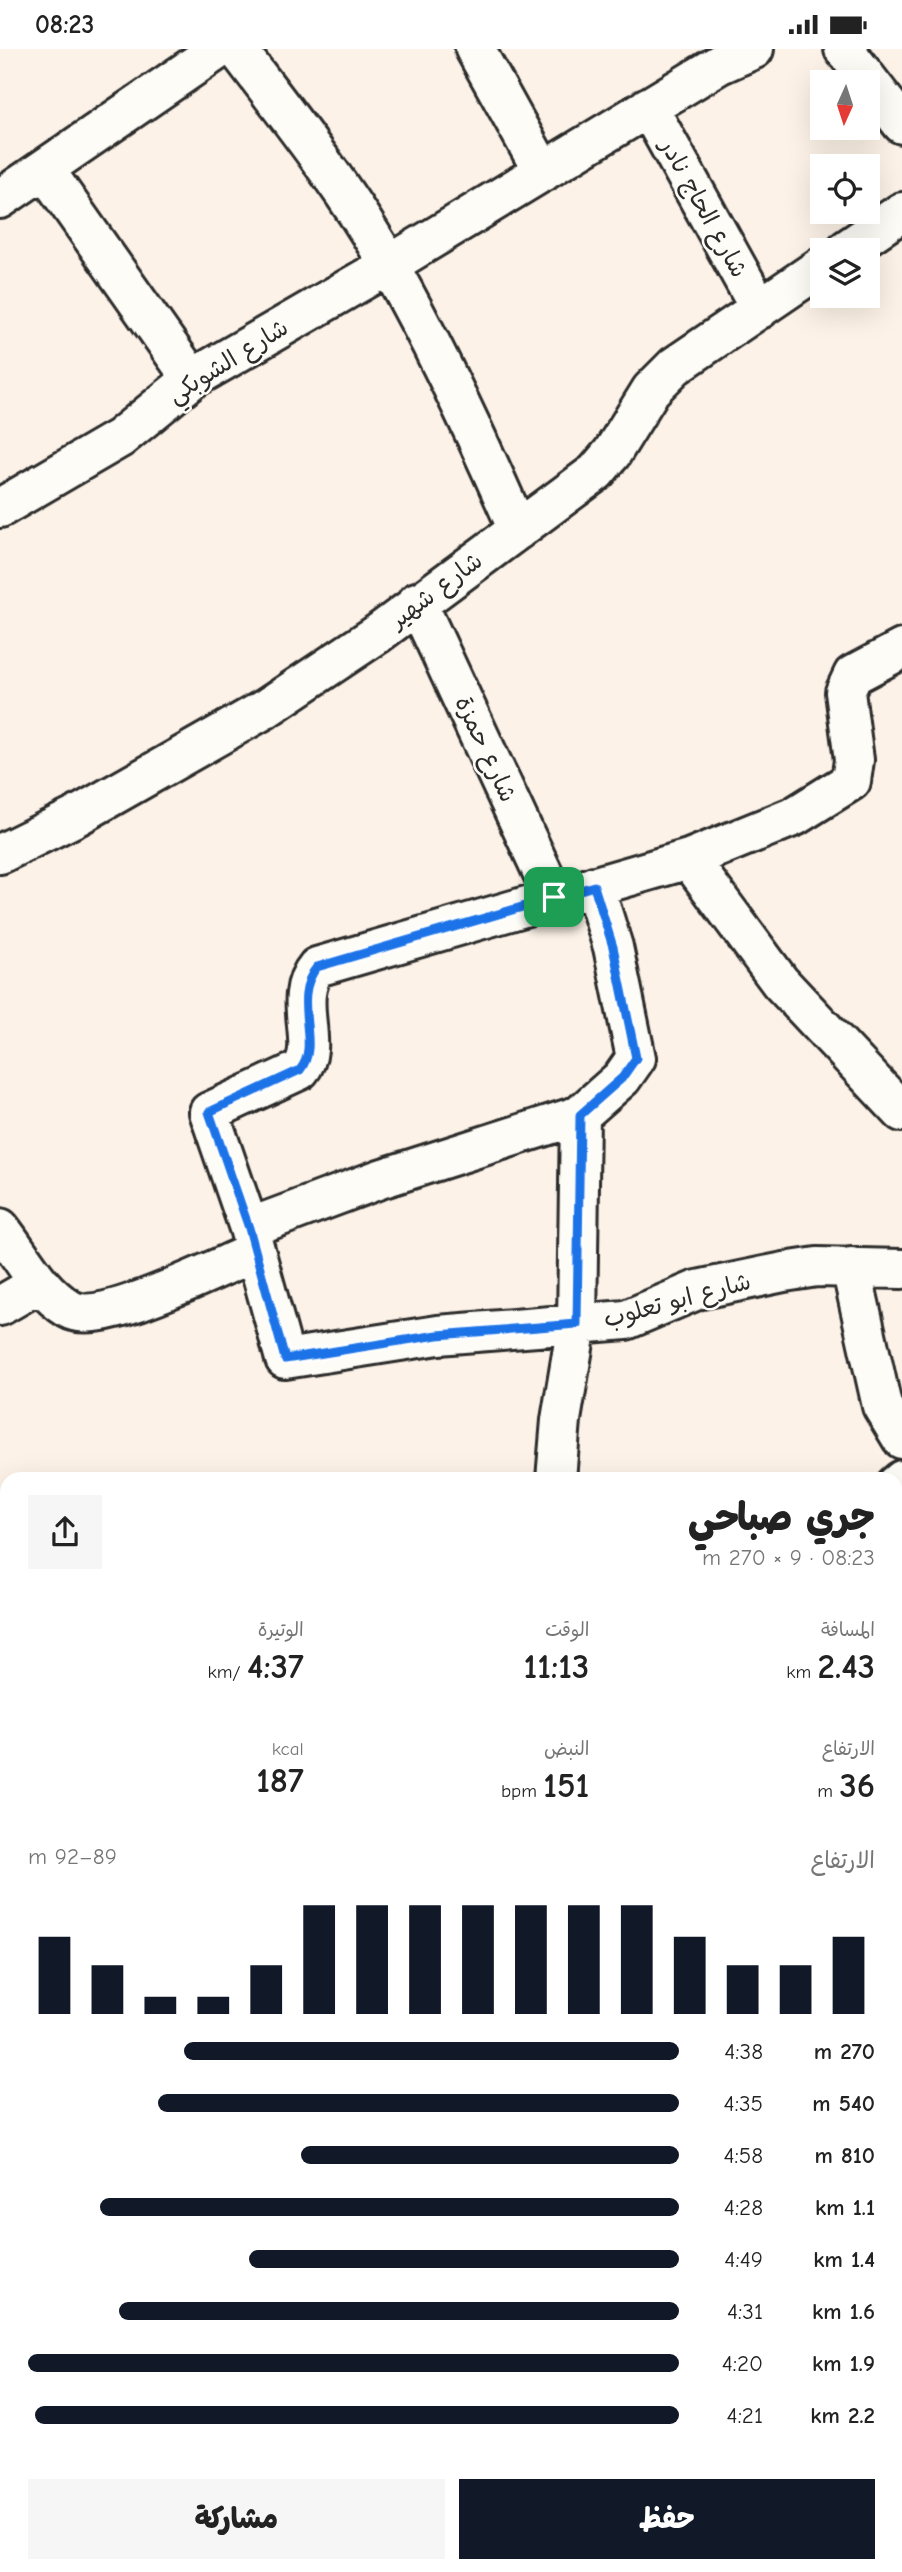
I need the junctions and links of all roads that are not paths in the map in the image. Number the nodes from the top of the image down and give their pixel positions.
1 (219, 49) edge
2 (237, 49) edge
3 (475, 49) edge
4 (754, 49) edge
5 (844, 49) edge
6 (648, 107) junction
7 (902, 124) edge
8 (45, 170) junction
9 (543, 172) junction
10 (0, 199) edge
11 (902, 212) edge
12 (864, 238) edge
13 (389, 265) junction
14 (810, 274) edge
15 (760, 309) junction
16 (192, 379) junction
17 (0, 508) edge
18 (518, 530) junction
19 (417, 602) junction
20 (902, 649) edge
21 (0, 854) edge
22 (689, 859) junction
23 (594, 886) junction
24 (554, 897) junction
25 (902, 1112) edge
26 (580, 1115) junction
27 (0, 1228) edge
28 (252, 1240) junction
29 (850, 1267) junction
30 (902, 1269) edge
31 (38, 1284) junction
32 (0, 1306) edge
33 (577, 1324) junction
34 (902, 1439) edge
35 (557, 1472) edge

1 - 8 street
2 - 13 street
3 - 9 street
4 - 6 street, شارع الشوبكي
5 - 7 street
6 - 9 street, شارع الشوبكي
6 - 15 street, شارع الحاج نادر
8 - 10 street
8 - 16 street
9 - 13 street, شارع الشوبكي
11 - 12 street
13 - 16 street, شارع الشوبكي
13 - 18 street
14 - 15 street, شارع شهير
15 - 18 street, شارع شهير
16 - 17 street, شارع الشوبكي
18 - 19 street, شارع شهير
19 - 21 street, شارع شهير
19 - 24 street, شارع حمزة
20 - 22 street
22 - 23 street
22 - 25 street
23 - 24 street
23 - 26 street
24 - 28 street
26 - 28 street
26 - 33 street
27 - 31 street
28 - 31 street
28 - 33 street, شارع ابو تعلوب
29 - 30 street, شارع ابو تعلوب
29 - 33 street, شارع ابو تعلوب
29 - 34 street
31 - 32 street
33 - 35 street

